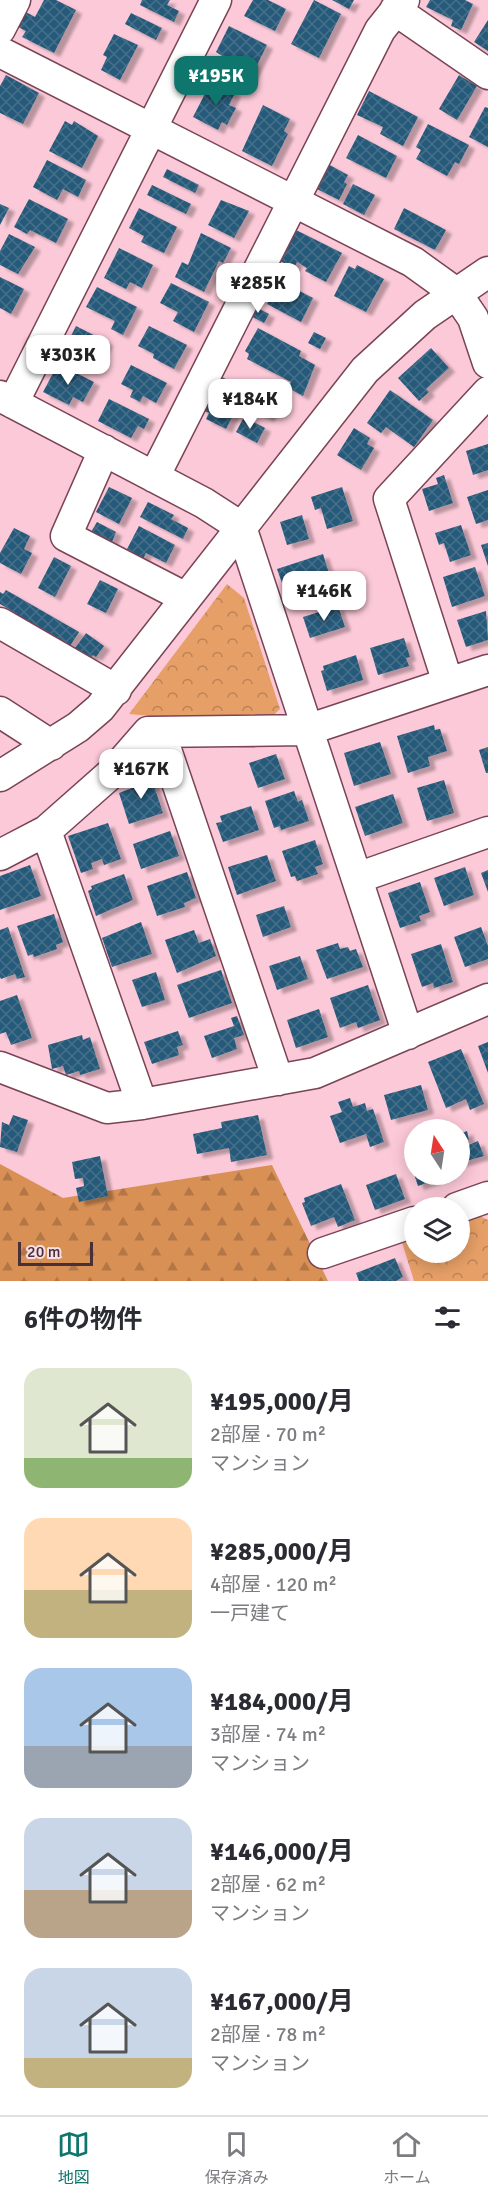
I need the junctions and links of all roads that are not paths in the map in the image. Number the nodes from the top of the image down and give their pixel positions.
1 (15, 0) edge
2 (216, 0) edge
3 (400, 5) edge
4 (0, 30) edge
5 (0, 52) edge
6 (488, 74) edge
7 (152, 129) junction
8 (293, 201) junction
9 (488, 272) edge
10 (456, 293) junction
11 (488, 363) edge
12 (488, 392) edge
13 (6, 399) edge
14 (104, 450) junction
15 (154, 477) junction
16 (241, 527) junction
17 (186, 598) junction
18 (0, 623) edge
19 (488, 670) edge
20 (448, 683) junction
21 (116, 690) junction
22 (0, 712) edge
23 (308, 730) junction
24 (160, 732) junction
25 (51, 745) junction
26 (0, 776) edge
27 (46, 831) junction
28 (488, 832) edge
29 (0, 855) edge
30 (357, 878) junction
31 (488, 999) edge
32 (408, 1035) junction
33 (0, 1067) edge
34 (278, 1080) junction
35 (142, 1104) junction
36 (488, 1197) edge
37 (470, 1203) edge
38 (404, 1225) edge
39 (323, 1253) dead end

1 - 4 street
2 - 7 street
3 - 6 street
3 - 8 street
5 - 7 street
7 - 8 street
7 - 13 street
8 - 10 street
8 - 15 street
9 - 10 street
10 - 11 street
10 - 16 street
12 - 20 street
13 - 14 street
14 - 15 street
14 - 17 street
15 - 16 street
16 - 17 street
16 - 23 street
17 - 21 street
18 - 21 street
19 - 20 street
20 - 23 street
21 - 25 street
22 - 25 street
23 - 24 street
23 - 30 street
24 - 27 street
24 - 34 street
25 - 26 street
27 - 29 street
27 - 35 street
28 - 30 street
30 - 32 street
31 - 32 street
32 - 34 street
33 - 35 street
34 - 35 street
36 - 37 street
38 - 39 street

